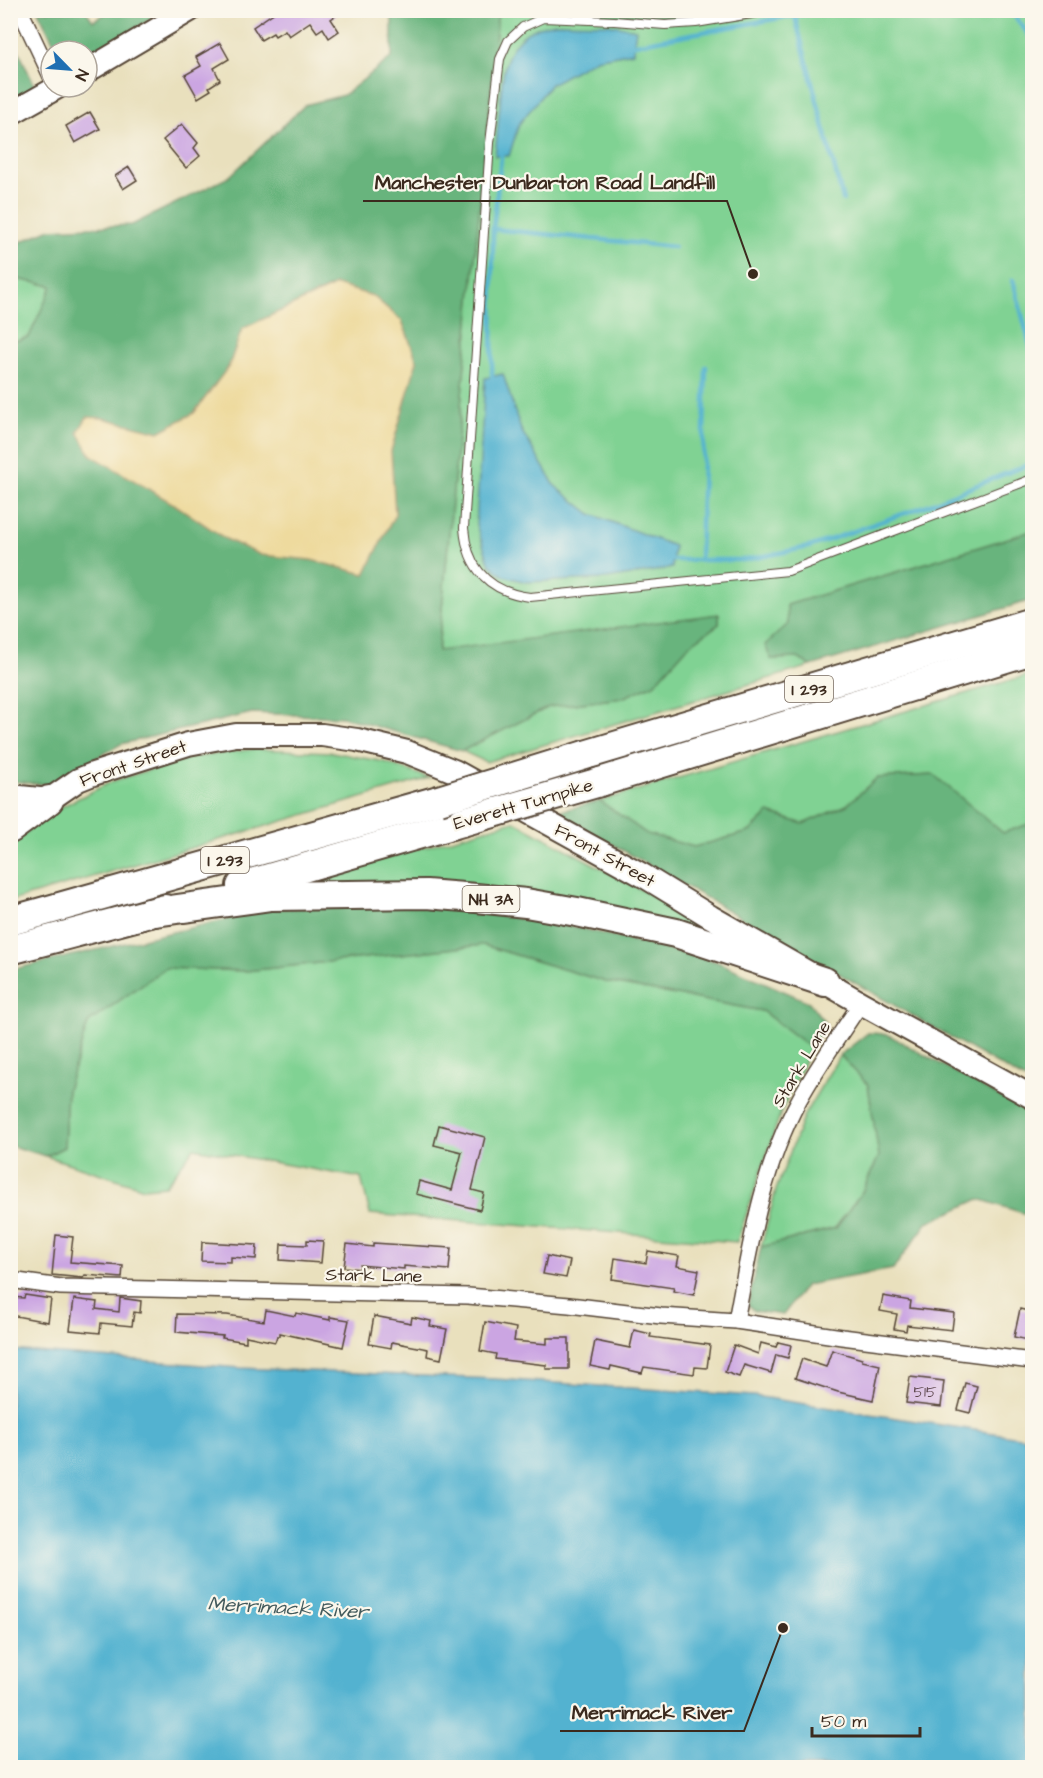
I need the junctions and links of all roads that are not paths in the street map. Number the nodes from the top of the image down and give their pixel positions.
1 (20, 10) edge
2 (190, 10) edge
3 (776, 10) edge
4 (39, 50) edge
5 (99, 64) edge
6 (39, 95) edge
7 (10, 114) edge
8 (1032, 480) edge
9 (1032, 622) edge
10 (1032, 650) edge
11 (10, 796) edge
12 (49, 800) junction
13 (10, 829) edge
14 (148, 914) junction
15 (10, 921) edge
16 (10, 950) edge
17 (825, 982) junction
18 (861, 1003) junction
19 (1032, 1097) edge
20 (10, 1280) edge
21 (736, 1321) junction
22 (1032, 1361) edge

1 - 4 street
2 - 5 main road
3 - 8 lane
6 - 7 main road
9 - 15 highway, Everett Turnpike / I 293, bridge
10 - 14 highway, Everett Turnpike / I 293, bridge
11 - 12 main road
12 - 13 highway, NH 3A
12 - 17 main road, Front Street / NH 3A
14 - 16 highway, Everett Turnpike / I 293
14 - 17 highway, NH 3A
17 - 18 main road, Front Street / NH 3A
18 - 19 main road, Front Street / NH 3A
18 - 21 street, Stark Lane
20 - 21 street, Stark Lane
21 - 22 street, Stark Lane

